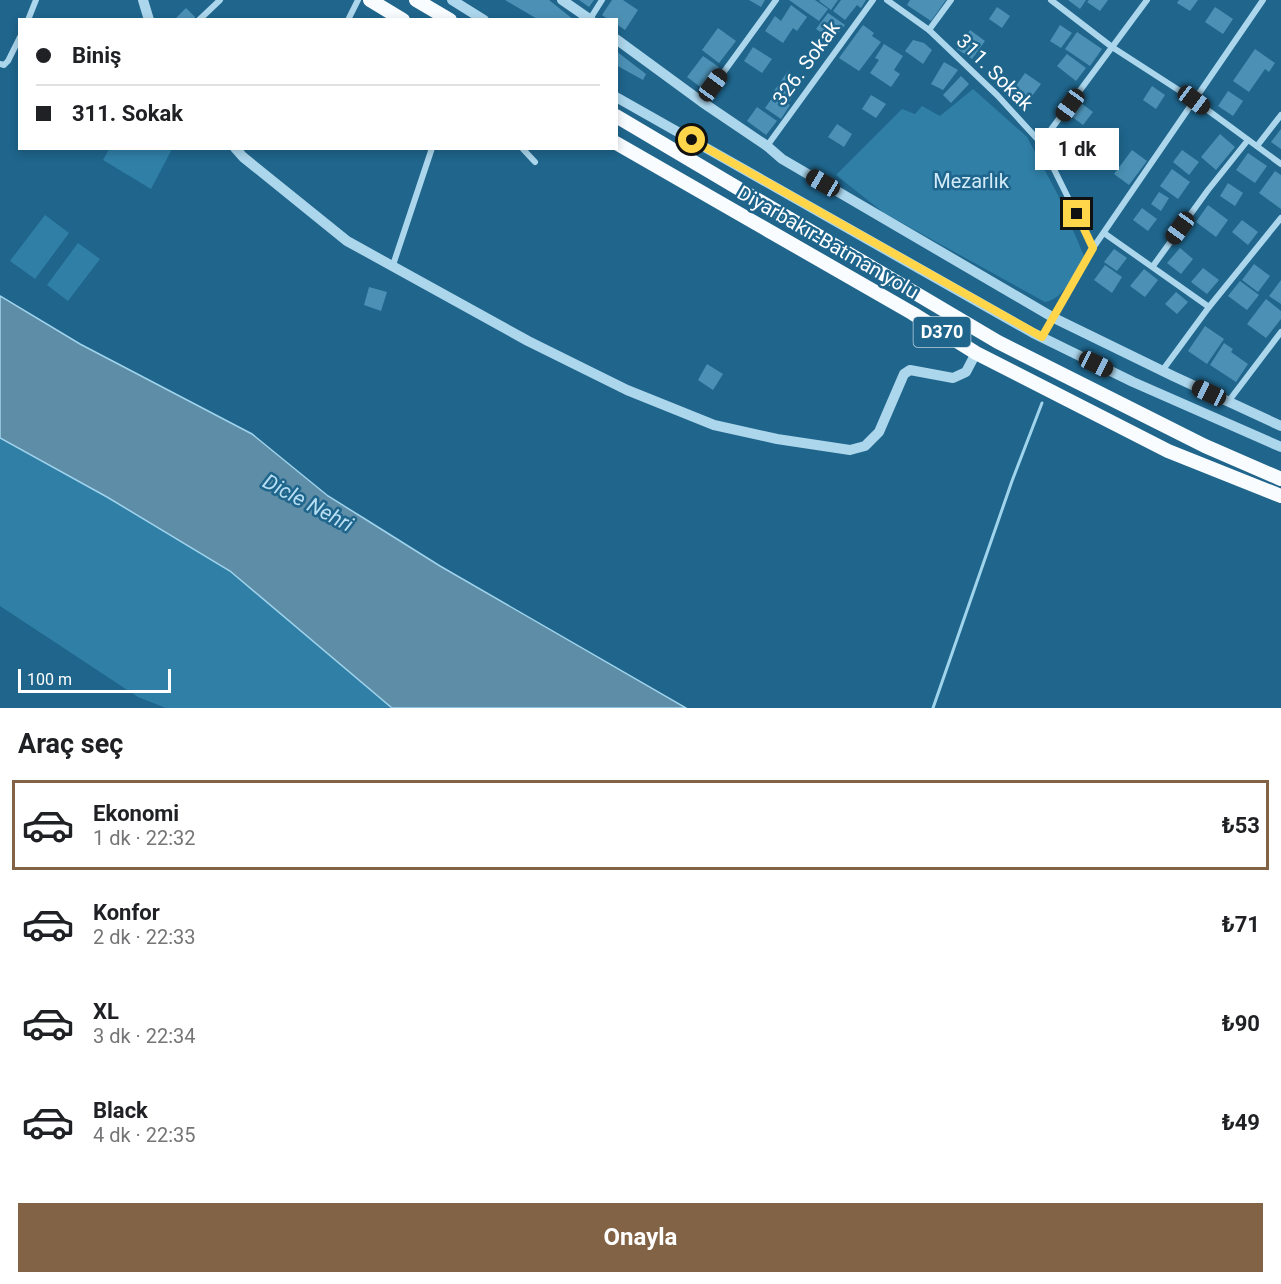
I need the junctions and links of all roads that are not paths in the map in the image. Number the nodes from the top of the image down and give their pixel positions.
1 (36, 0) edge
2 (143, 0) edge
3 (220, 0) edge
4 (358, 0) edge
5 (370, 0) edge
6 (416, 0) edge
7 (452, 0) edge
8 (562, 0) edge
9 (602, 0) edge
10 (776, 0) edge
11 (873, 0) edge
12 (886, 0) edge
13 (951, 0) edge
14 (1051, 0) edge
15 (1148, 0) edge
16 (1263, 0) edge
17 (29, 18) edge
18 (148, 18) edge
19 (201, 18) edge
20 (349, 18) edge
21 (401, 18) edge
22 (447, 18) edge
23 (481, 18) edge
24 (589, 18) edge
25 (591, 18) edge
26 (929, 30) junction
27 (618, 40) edge
28 (18, 41) edge
29 (1112, 47) junction
30 (0, 64) edge
31 (618, 98) edge
32 (1194, 100) junction
33 (702, 102) junction
34 (1281, 115) edge
35 (618, 117) edge
36 (1248, 140) junction
37 (1041, 143) junction
38 (618, 144) edge
39 (767, 146) junction
40 (1257, 146) junction
41 (431, 150) edge
42 (524, 150) edge
43 (246, 153) edge
44 (535, 162) dead end
45 (1281, 164) edge
46 (1281, 218) edge
47 (1104, 233) junction
48 (1093, 248) junction
49 (393, 265) junction
50 (1153, 266) junction
51 (1209, 308) junction
52 (1054, 318) junction
53 (1281, 332) edge
54 (1042, 337) junction
55 (976, 353) junction
56 (1162, 371) junction
57 (1227, 402) junction
58 (1281, 426) edge
59 (1281, 447) edge
60 (1281, 479) edge
61 (1281, 496) edge

1 - 17 street
2 - 18 street
3 - 19 street
4 - 20 street
5 - 21 highway
6 - 22 highway
7 - 23 street
8 - 24 street
9 - 25 street
10 - 33 street
11 - 39 street, 326. Sokak
12 - 26 street, 311. Sokak
13 - 26 street
14 - 29 street
15 - 29 street
16 - 32 street
26 - 37 street, 311. Sokak
27 - 33 street
28 - 30 street
29 - 32 street
29 - 37 street
31 - 54 street
32 - 36 street
32 - 47 street
33 - 39 street
34 - 40 street
35 - 60 highway, Diyarbakır-Batman yolu / D370
36 - 40 street
36 - 50 street
37 - 48 street, 311. Sokak
38 - 55 highway, Diyarbakır-Batman yolu / D370
39 - 52 street
40 - 45 street
41 - 49 street
42 - 44 street
43 - 49 street
46 - 51 street
47 - 48 street
47 - 50 street
48 - 52 street
49 - 55 street
50 - 51 street
51 - 56 street
52 - 54 street
52 - 56 street
53 - 57 street
54 - 59 street
55 - 61 highway, Diyarbakır-Batman yolu / D370
56 - 57 street
57 - 58 street

